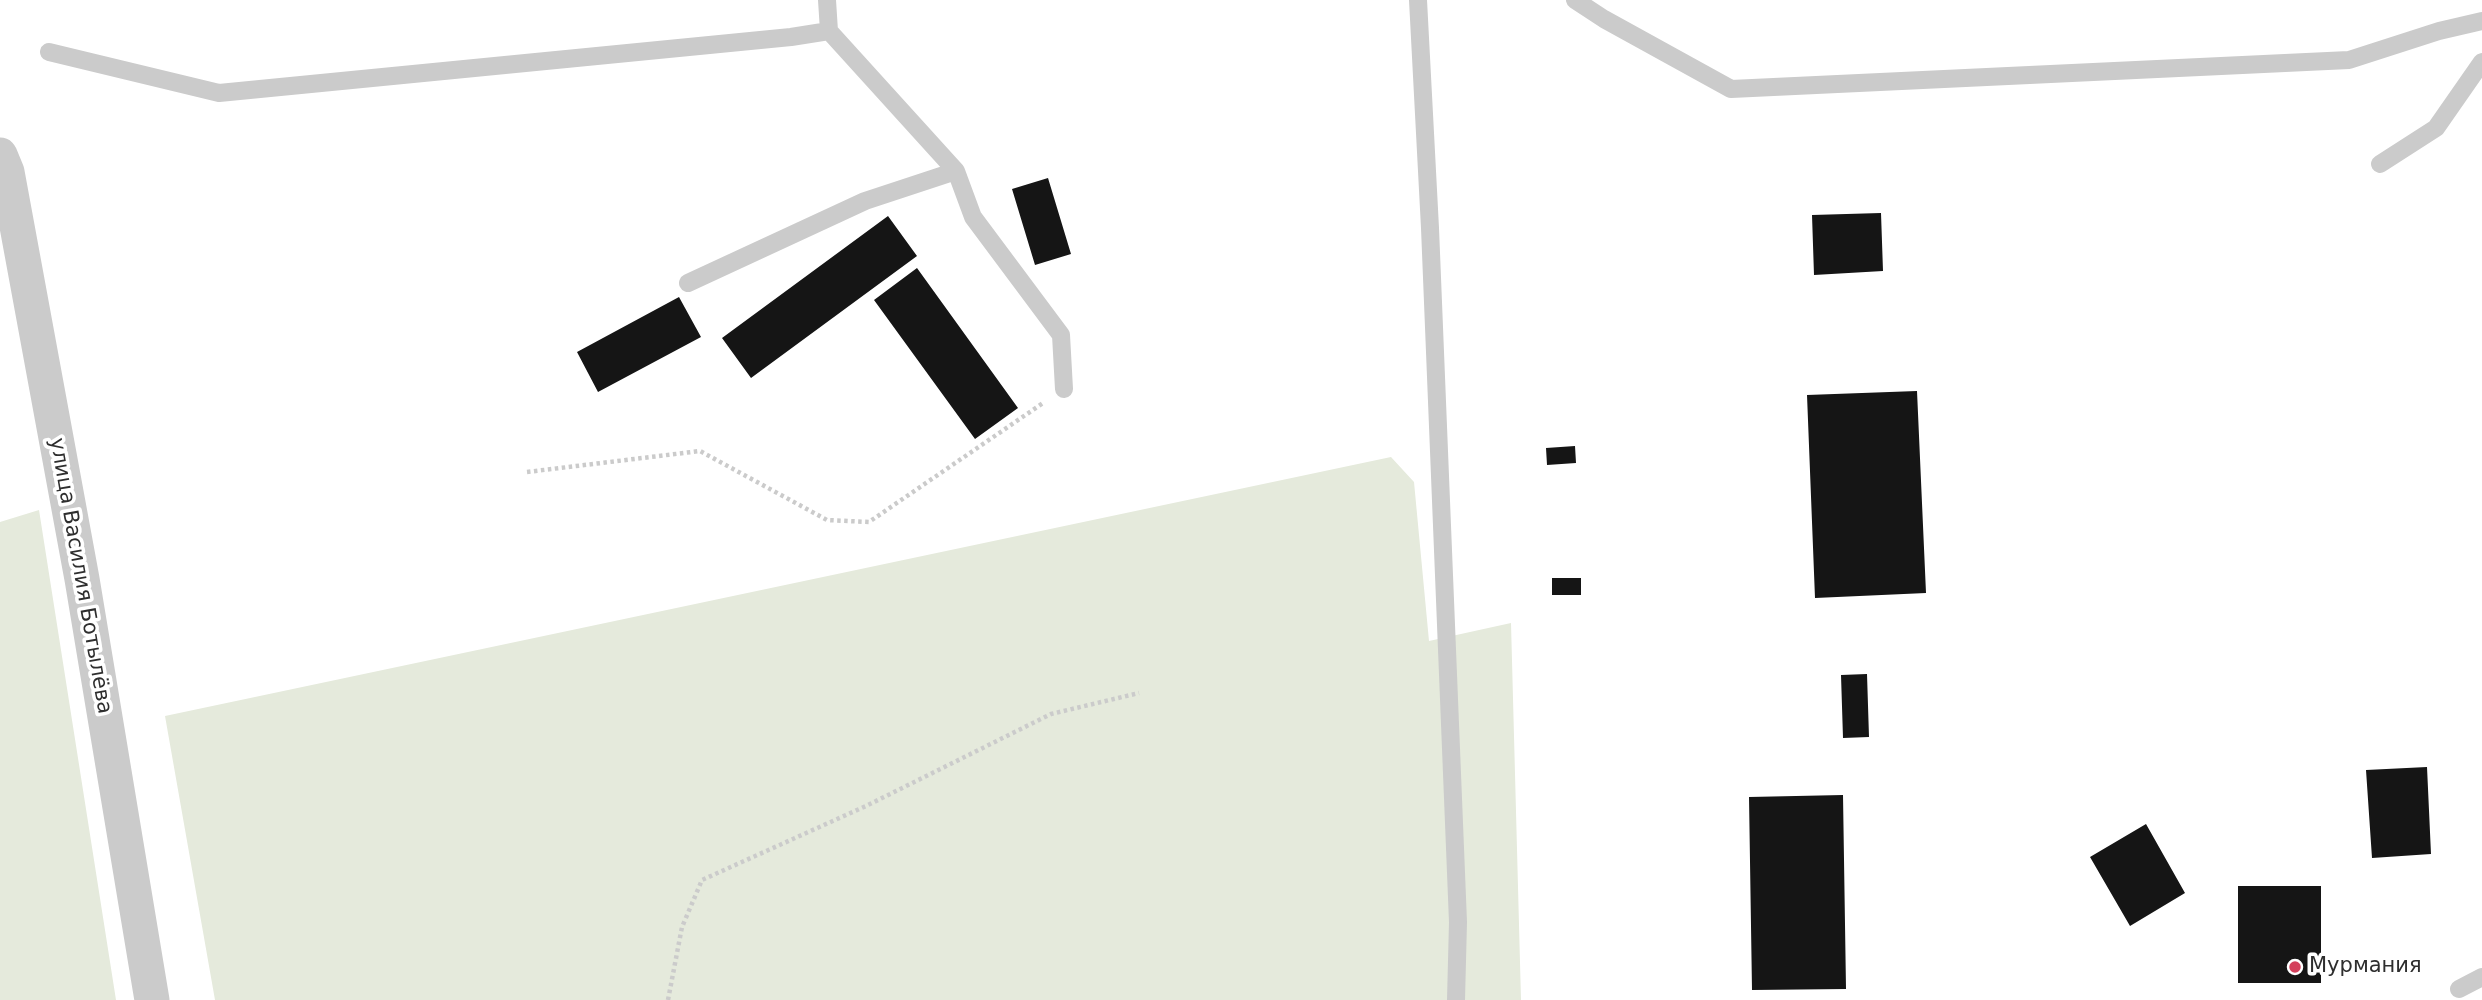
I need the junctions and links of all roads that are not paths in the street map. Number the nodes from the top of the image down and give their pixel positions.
1 (827, 0) edge
2 (1418, 0) edge
3 (1575, 0) edge
4 (2482, 21) edge
5 (829, 31) junction
6 (49, 51) dead end
7 (2482, 62) edge
8 (0, 155) edge
9 (2380, 164) dead end
10 (956, 171) junction
11 (688, 283) dead end
12 (1063, 389) road end
13 (2482, 977) edge
14 (2459, 989) dead end
15 (152, 1000) edge
16 (1456, 1000) edge

1 - 5 lane
2 - 16 lane
3 - 4 lane
5 - 6 lane
5 - 10 lane
7 - 9 lane
8 - 15 street, улица Василия Ботылёва
10 - 11 lane
10 - 12 lane
13 - 14 lane

